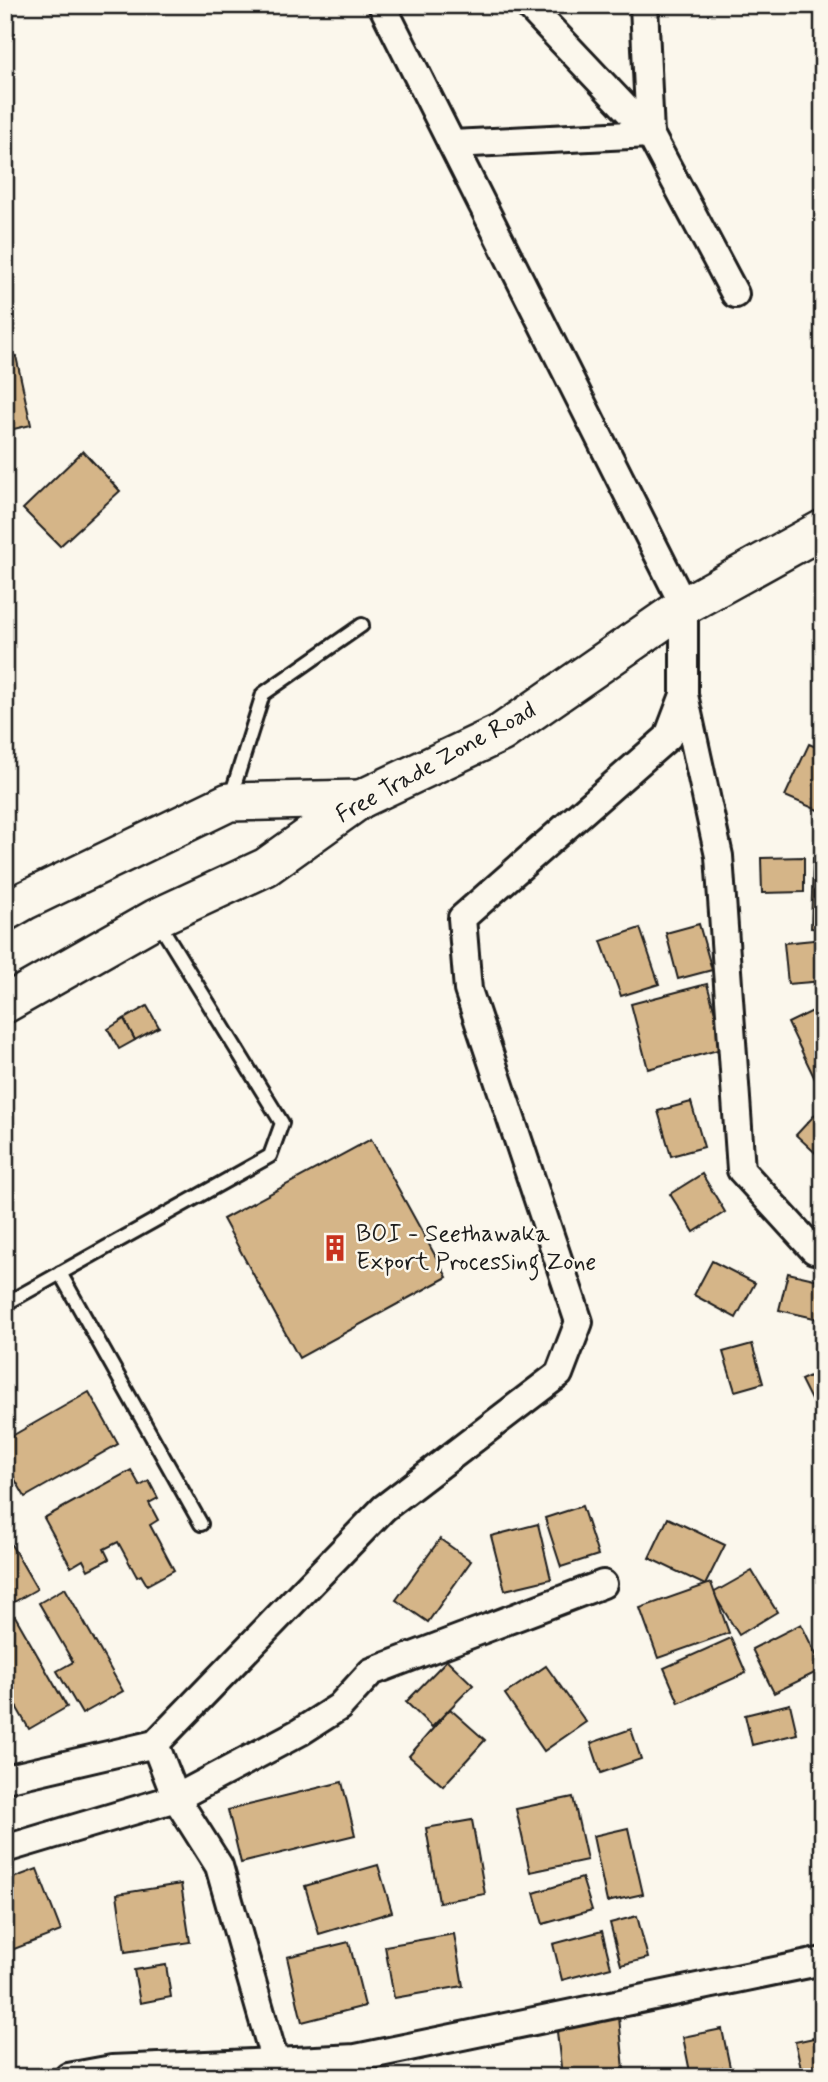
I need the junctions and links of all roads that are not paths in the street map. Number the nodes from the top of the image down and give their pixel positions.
1 (382, 5) edge
2 (528, 5) edge
3 (643, 5) edge
4 (650, 134) junction
5 (452, 144) junction
6 (735, 295) dead end
7 (823, 530) edge
8 (684, 606) junction
9 (362, 625) dead end
10 (684, 695) junction
11 (360, 799) junction
12 (229, 802) junction
13 (5, 912) edge
14 (156, 918) junction
15 (5, 1004) edge
16 (823, 1251) edge
17 (60, 1273) junction
18 (5, 1304) edge
19 (201, 1524) dead end
20 (603, 1584) dead end
21 (155, 1744) junction
22 (5, 1779) edge
23 (176, 1798) junction
24 (5, 1849) edge
25 (823, 1961) edge
26 (276, 2069) edge
27 (68, 2077) edge

1 - 5 street
2 - 4 street
3 - 4 street
4 - 5 street
4 - 6 street
5 - 8 street
7 - 8 street, Free Trade Zone Road
8 - 10 street
8 - 11 street, Free Trade Zone Road
9 - 12 lane
10 - 16 street
10 - 21 street
11 - 12 street
11 - 14 street, Free Trade Zone Road
12 - 13 street
14 - 15 street, Free Trade Zone Road
14 - 17 lane
17 - 18 lane
17 - 19 lane
20 - 23 street
21 - 22 street
21 - 23 street
23 - 24 street
23 - 26 street
25 - 26 street
26 - 27 street

